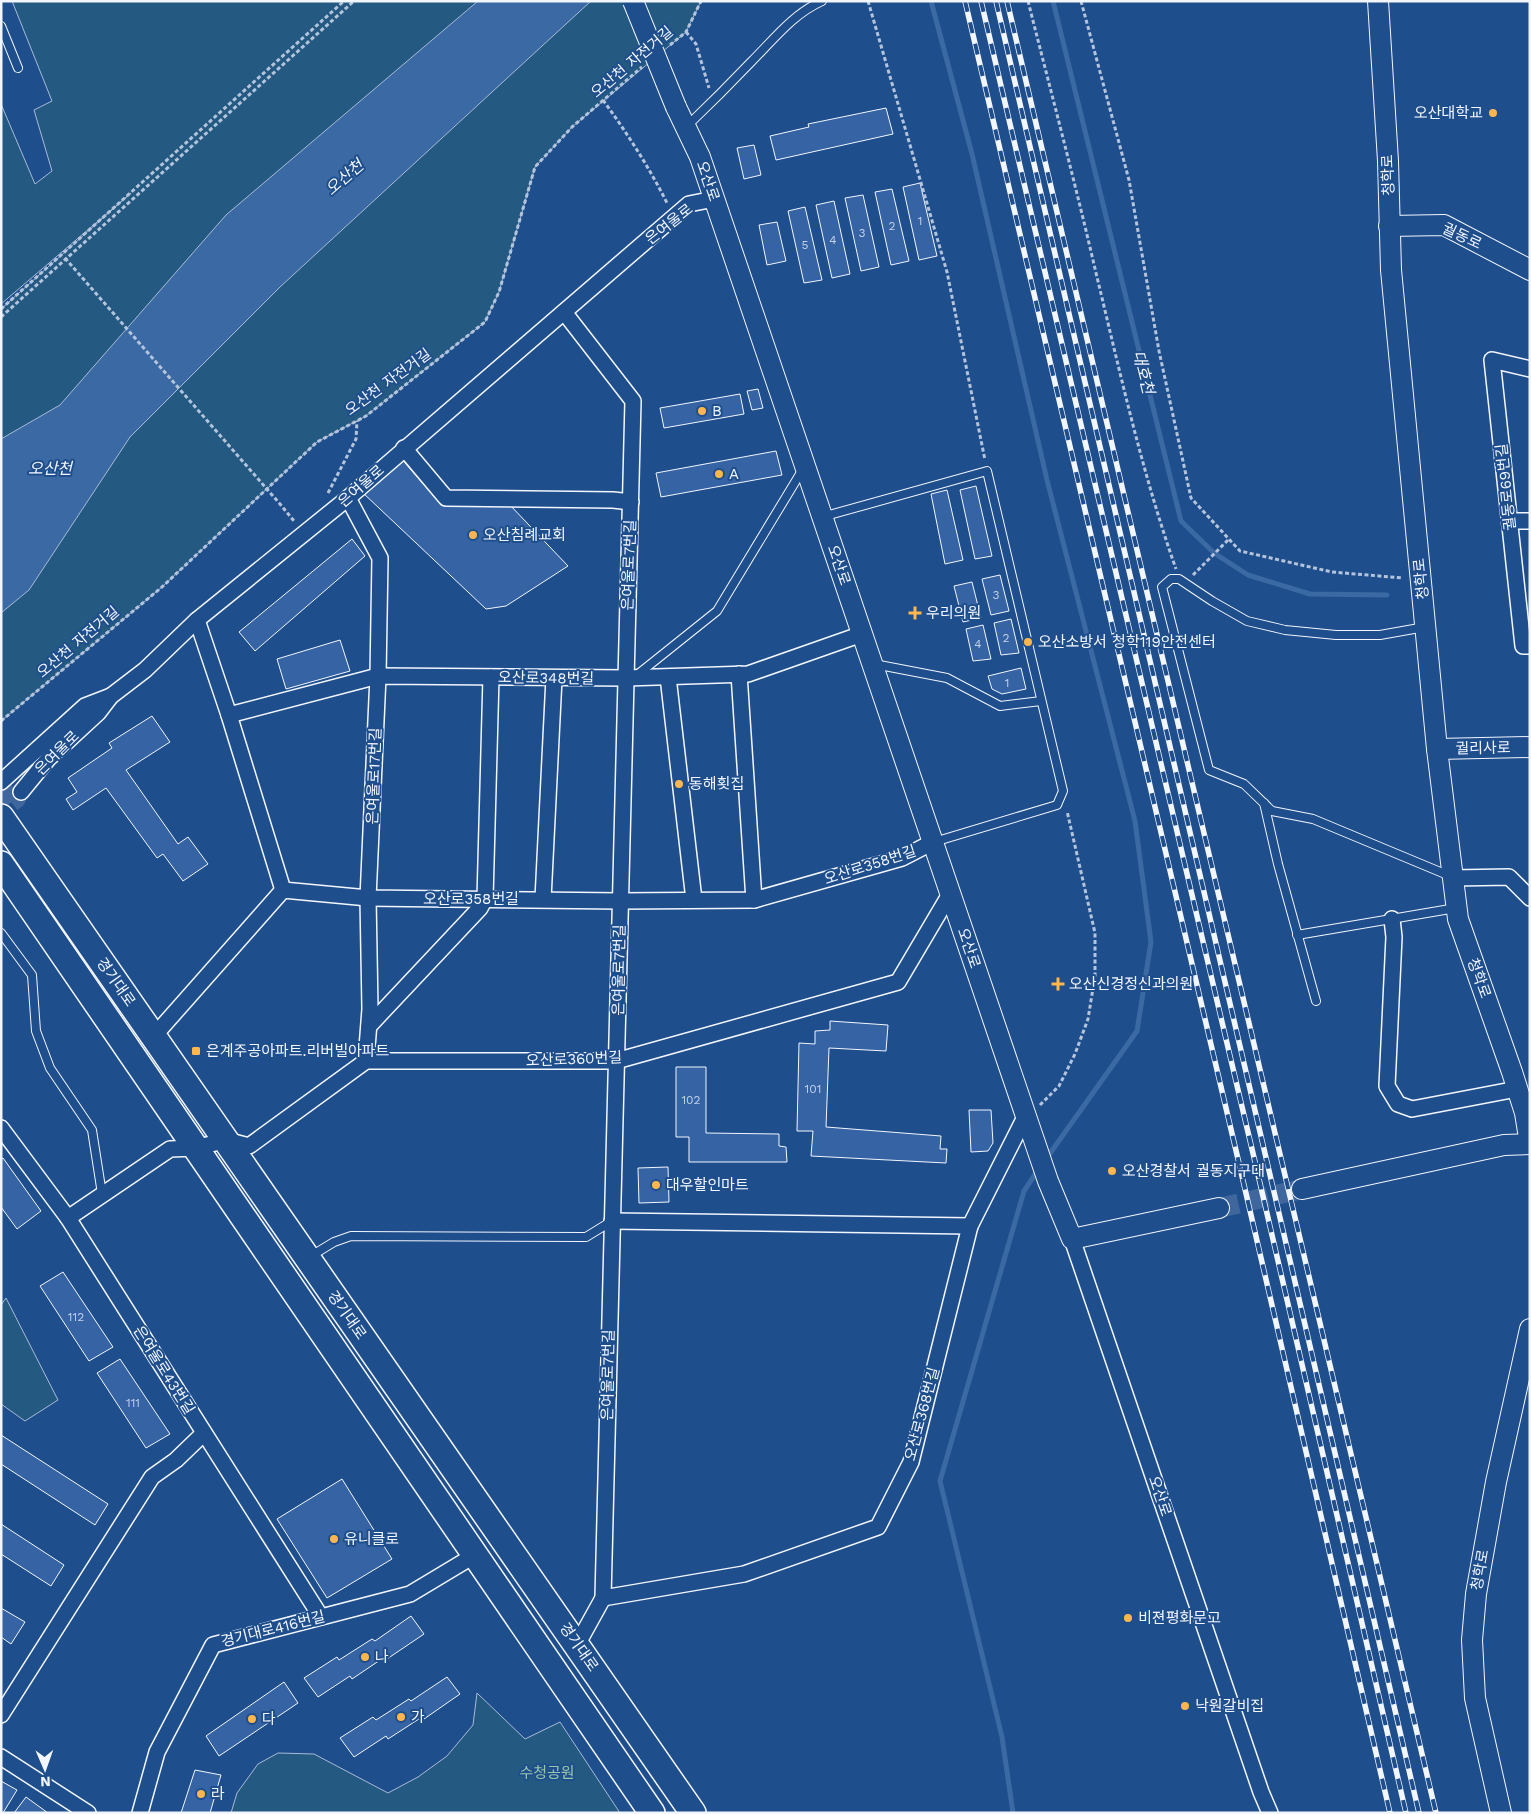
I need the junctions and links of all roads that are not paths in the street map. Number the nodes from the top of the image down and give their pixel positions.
1 (633, 1) edge
2 (822, 1) edge
3 (1378, 1) edge
4 (1, 26) edge
5 (18, 68) dead end
6 (685, 127) junction
7 (714, 199) junction
8 (1389, 226) junction
9 (1530, 270) edge
10 (564, 312) junction
11 (1530, 369) edge
12 (404, 448) junction
13 (805, 465) junction
14 (348, 498) junction
15 (631, 502) junction
16 (822, 517) junction
17 (1510, 521) junction
18 (1530, 522) edge
19 (197, 620) junction
20 (1425, 628) junction
21 (862, 634) junction
22 (1530, 646) edge
23 (872, 664) junction
24 (740, 674) junction
25 (378, 676) junction
26 (491, 677) junction
27 (668, 677) junction
28 (554, 678) junction
29 (630, 678) junction
30 (111, 696) junction
31 (1041, 701) junction
32 (229, 715) junction
33 (1530, 747) edge
34 (1437, 749) junction
35 (1, 782) edge
36 (21, 792) dead end
37 (1264, 803) junction
38 (1, 817) edge
39 (933, 842) junction
40 (1, 864) edge
41 (1453, 878) junction
42 (282, 890) junction
43 (950, 894) junction
44 (368, 898) junction
45 (1530, 898) edge
46 (485, 899) junction
47 (543, 899) junction
48 (694, 900) junction
49 (754, 900) junction
50 (620, 901) junction
51 (1456, 908) junction
52 (1392, 919) junction
53 (1, 933) edge
54 (1298, 935) junction
55 (1316, 1001) dead end
56 (369, 1026) junction
57 (154, 1036) junction
58 (366, 1061) junction
59 (616, 1061) junction
60 (1517, 1089) junction
61 (1029, 1124) junction
62 (1, 1128) edge
63 (226, 1140) junction
64 (1530, 1144) edge
65 (196, 1148) junction
66 (1302, 1189) tunnel mouth
67 (102, 1195) junction
68 (1219, 1208) tunnel mouth
69 (68, 1218) junction
70 (612, 1221) junction
71 (970, 1226) junction
72 (1072, 1239) junction
73 (308, 1258) junction
74 (1530, 1329) edge
75 (204, 1432) junction
76 (475, 1555) junction
77 (603, 1598) junction
78 (321, 1617) junction
79 (576, 1644) junction
80 (1, 1715) edge
81 (1, 1757) edge
82 (88, 1813) edge
83 (140, 1813) edge
84 (652, 1813) edge
85 (693, 1813) edge
86 (1270, 1813) edge
87 (1500, 1813) edge

1 - 6 street, 오산로, bridge
2 - 6 lane
3 - 8 street, 청학로
4 - 5 lane
6 - 7 street, 오산로
7 - 10 street, 은여울로
7 - 13 street, 오산로
8 - 9 street, 궐동로
8 - 20 street, 청학로
10 - 12 street, 은여울로
10 - 15 street, 은여울로7번길
11 - 17 street, 궐동로69번길
12 - 14 street, 은여울로
12 - 15 street
13 - 16 street, 오산로
13 - 29 lane
14 - 19 street, 은여울로
14 - 25 street, 은여울로17번길
15 - 29 street, 은여울로7번길
16 - 21 street, 오산로
16 - 31 lane
17 - 18 street
17 - 22 street, 궐동로69번길
19 - 30 street, 은여울로
19 - 32 street
20 - 34 street, 청학로
20 - 37 lane
21 - 23 street, 오산로
21 - 24 street, 오산로348번길
23 - 31 lane
23 - 39 street, 오산로
24 - 27 street, 오산로348번길
24 - 49 street
25 - 26 street, 오산로348번길
25 - 32 street, 오산로348번길
25 - 44 street, 은여울로17번길
26 - 28 street, 오산로348번길
26 - 46 street
27 - 29 street, 오산로348번길
27 - 48 street
28 - 29 street, 오산로348번길
28 - 47 street
29 - 50 street, 은여울로7번길
30 - 35 street
30 - 36 street, 은여울로
31 - 39 lane
32 - 42 street
33 - 34 street, 궐리사로
34 - 41 street, 청학로
37 - 41 lane
37 - 54 lane
38 - 57 main road, 경기대로
39 - 43 street, 오산로
39 - 49 street, 오산로358번길
40 - 65 main road, 경기대로
41 - 45 street
41 - 51 street, 청학로
42 - 44 street, 오산로358번길
42 - 57 street
43 - 59 street, 오산로360번길
43 - 61 street, 오산로
44 - 46 street, 오산로358번길
44 - 56 street, 은여울로17번길
46 - 47 street, 오산로358번길
46 - 56 street
47 - 50 street, 오산로358번길
48 - 49 street, 오산로358번길
48 - 50 street, 오산로358번길
50 - 59 street, 은여울로7번길
51 - 52 lane
51 - 60 street, 청학로
52 - 54 lane
52 - 60 street
53 - 67 lane
54 - 55 lane
56 - 58 street, 은여울로17번길
57 - 63 main road, 경기대로
58 - 59 street, 오산로360번길
58 - 63 street
59 - 70 street, 은여울로7번길
60 - 64 street, 청학로
61 - 71 street, 오산로368번길
61 - 72 street, 오산로
62 - 69 street, 은여울로43번길
63 - 65 street
63 - 73 main road, 경기대로
64 - 66 street
65 - 67 street
65 - 76 main road, 경기대로
67 - 69 street
68 - 72 street
69 - 75 street, 은여울로43번길
70 - 71 street
70 - 73 lane
70 - 77 street, 은여울로7번길
71 - 77 street, 오산로368번길
72 - 86 street, 오산로
73 - 79 main road, 경기대로
74 - 87 street, 청학로
75 - 78 street, 은여울로43번길
75 - 80 street
76 - 78 street, 경기대로416번길
76 - 84 main road, 경기대로
77 - 79 street, 은여울로7번길
78 - 83 street, 경기대로416번길
79 - 85 main road, 경기대로
81 - 82 street

